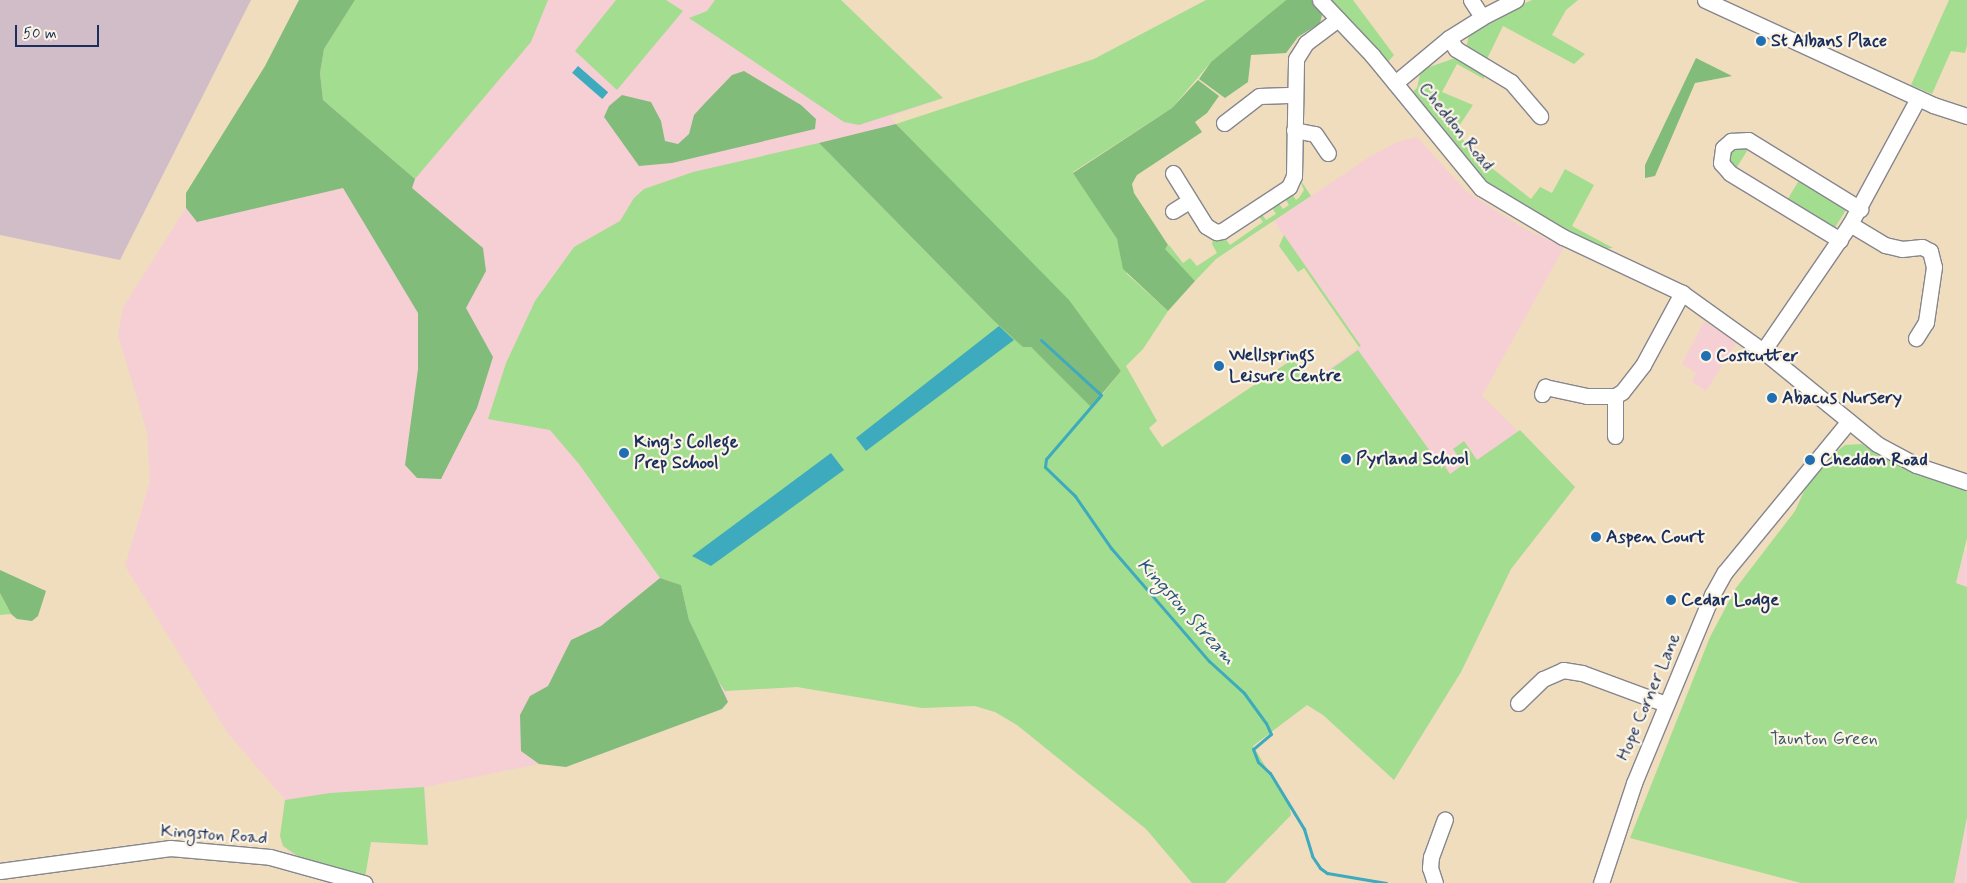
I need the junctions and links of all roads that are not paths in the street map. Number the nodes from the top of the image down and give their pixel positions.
1 (1320, 0) edge
2 (1472, 0) edge
3 (1516, 0) edge
4 (1705, 0) edge
5 (1482, 17) junction
6 (1338, 19) junction
7 (1449, 38) junction
8 (1395, 83) junction
9 (1294, 95) junction
10 (1918, 98) junction
11 (1540, 116) dead end
12 (1967, 116) edge
13 (1224, 123) dead end
14 (1294, 130) junction
15 (1328, 153) dead end
16 (1173, 173) dead end
17 (1189, 201) junction
18 (1860, 208) junction
19 (1173, 211) dead end
20 (1850, 224) junction
21 (1840, 240) junction
22 (1682, 293) junction
23 (1916, 338) dead end
24 (1763, 351) junction
25 (1545, 387) dead end
26 (1615, 396) junction
27 (1849, 421) junction
28 (1615, 436) dead end
29 (1967, 482) edge
30 (1518, 703) dead end
31 (1666, 704) junction
32 (1445, 818) dead end
33 (0, 871) edge
34 (364, 883) edge
35 (1434, 883) edge
36 (1600, 883) edge

1 - 6 street, Cheddon Road
2 - 5 street
3 - 5 street
4 - 10 street
5 - 7 street
6 - 8 street, Cheddon Road
6 - 9 street
7 - 8 street
7 - 11 street
8 - 22 street, Cheddon Road
9 - 13 street
9 - 14 street
10 - 12 street
10 - 18 street
14 - 15 street
14 - 17 street
16 - 17 street
17 - 19 street
18 - 20 street
18 - 21 street
20 - 21 street
20 - 23 street
21 - 24 street
22 - 24 street, Cheddon Road
22 - 26 street
24 - 27 street, Cheddon Road
25 - 26 street
26 - 28 street
27 - 29 street, Cheddon Road
27 - 31 street, Hope Corner Lane
30 - 31 street
31 - 36 street, Hope Corner Lane
32 - 35 street
33 - 34 street, Kingston Road

